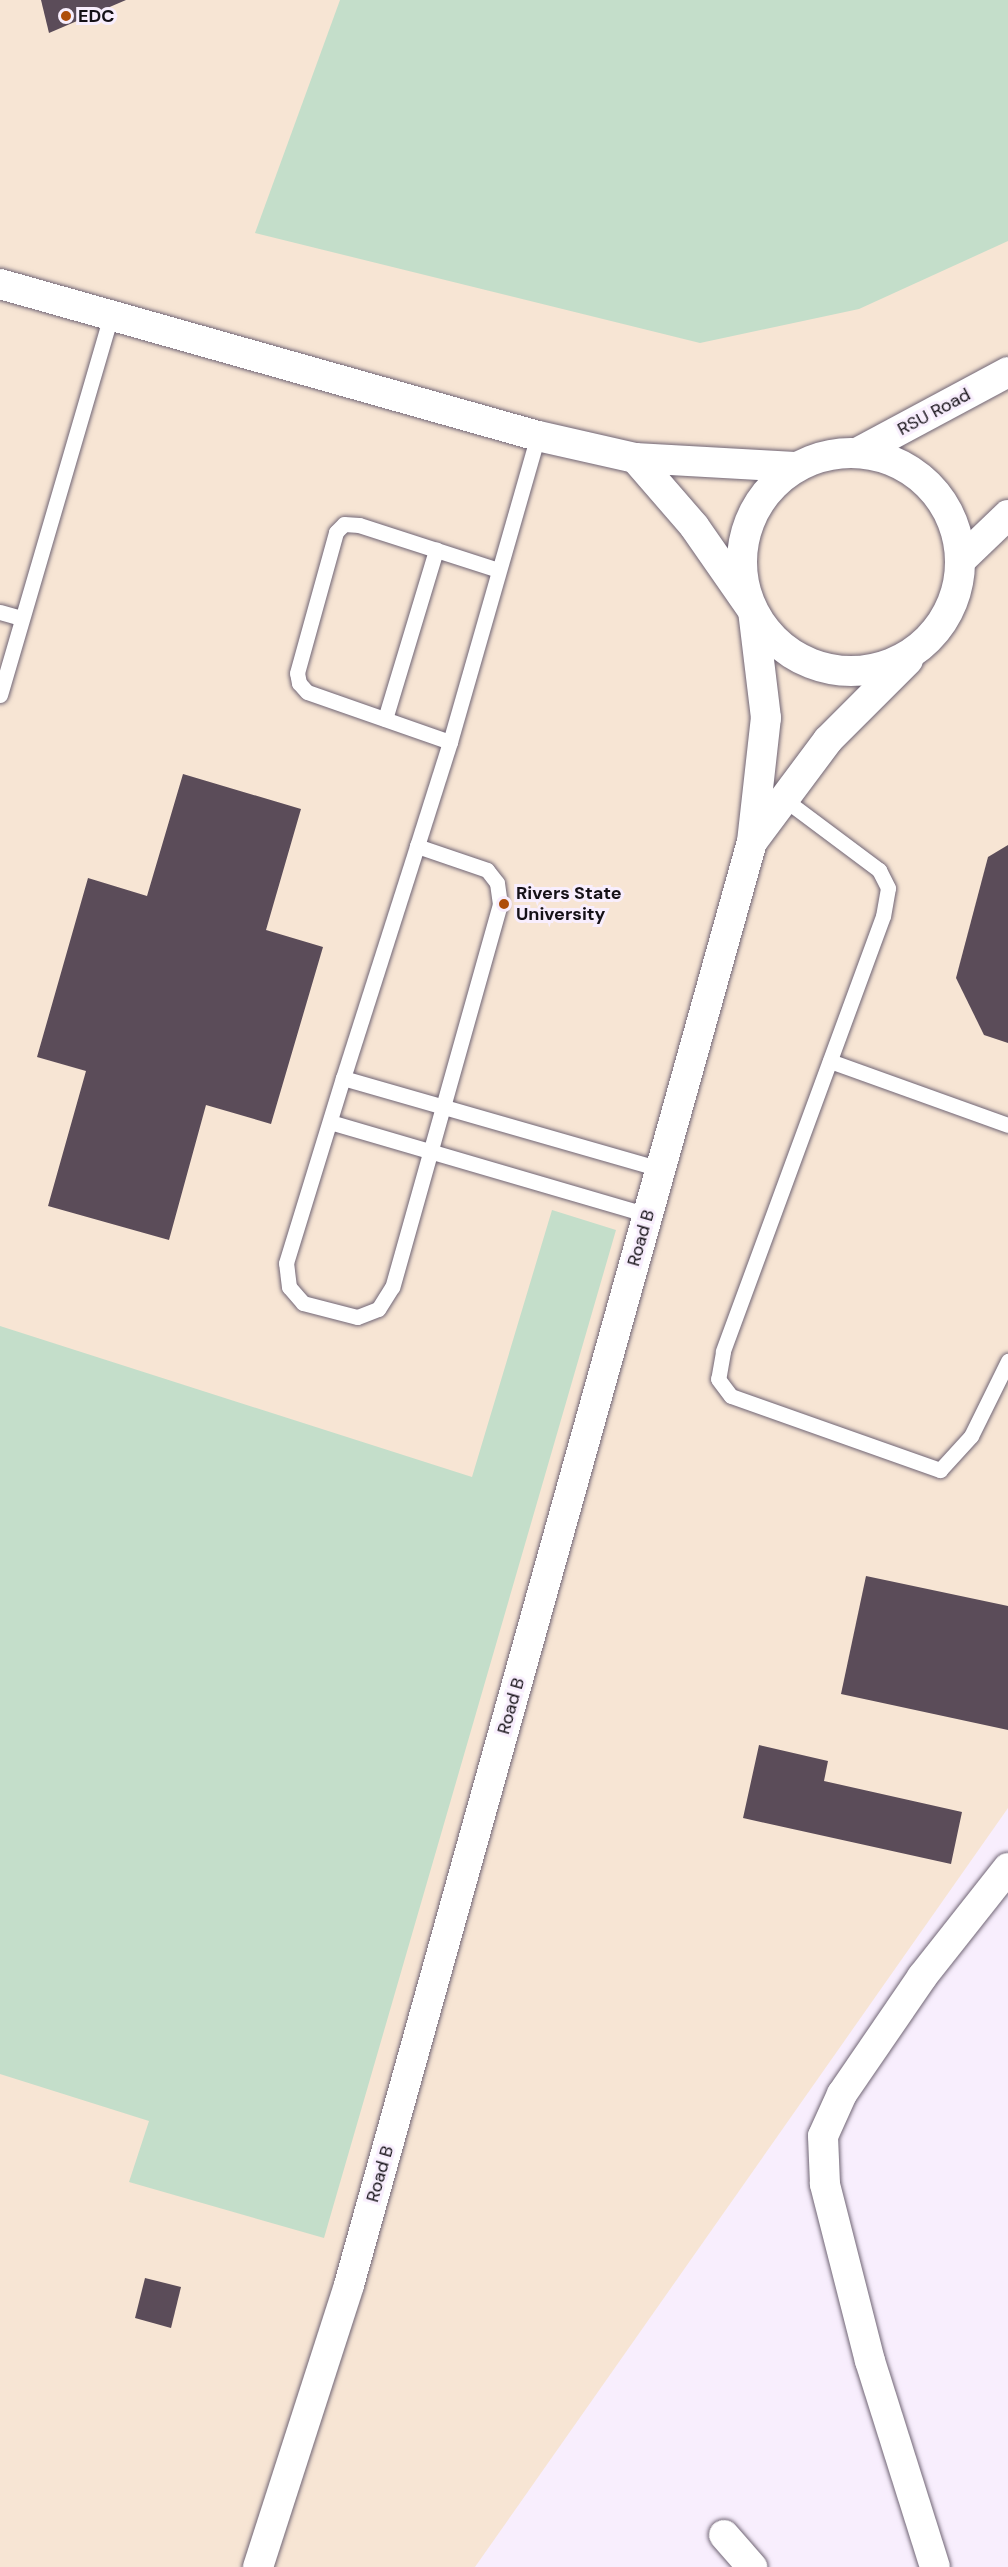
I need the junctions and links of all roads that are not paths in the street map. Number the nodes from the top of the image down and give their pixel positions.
1 (0, 284) edge
2 (111, 315) junction
3 (1008, 372) edge
4 (538, 436) junction
5 (859, 452) junction
6 (635, 458) junction
7 (795, 467) junction
8 (1008, 515) edge
9 (436, 550) junction
10 (962, 560) junction
11 (498, 570) junction
12 (753, 611) junction
13 (0, 612) edge
14 (21, 618) junction
15 (921, 646) junction
16 (0, 695) edge
17 (385, 719) junction
18 (450, 742) junction
19 (784, 800) junction
20 (752, 842) junction
21 (417, 846) junction
22 (830, 1061) junction
23 (344, 1078) junction
24 (446, 1107) junction
25 (330, 1122) junction
26 (1008, 1125) edge
27 (430, 1153) junction
28 (660, 1169) junction
29 (648, 1215) junction
30 (1008, 1361) edge
31 (1008, 1868) edge
32 (724, 2535) dead end
33 (258, 2567) edge
34 (752, 2567) edge
35 (935, 2567) edge

1 - 2 street
2 - 4 street
2 - 14 lane
3 - 5 street, RSU Road
4 - 6 street
4 - 11 lane
5 - 7 street
5 - 10 street
6 - 7 street
6 - 12 street
7 - 12 street
8 - 10 street
9 - 11 lane
9 - 17 lane
9 - 17 lane
10 - 15 street
11 - 18 lane
12 - 15 street
12 - 20 street
13 - 14 lane
14 - 16 lane
15 - 19 street
17 - 18 lane
18 - 21 lane
19 - 20 street
19 - 22 lane
20 - 28 street, Road B
21 - 23 lane
21 - 24 lane
22 - 26 lane
22 - 30 lane
23 - 24 lane
23 - 25 lane
24 - 27 lane
24 - 28 lane
25 - 27 lane
25 - 27 lane
27 - 29 lane
28 - 29 street, Road B
29 - 33 street, Road B
31 - 35 street
32 - 34 street

